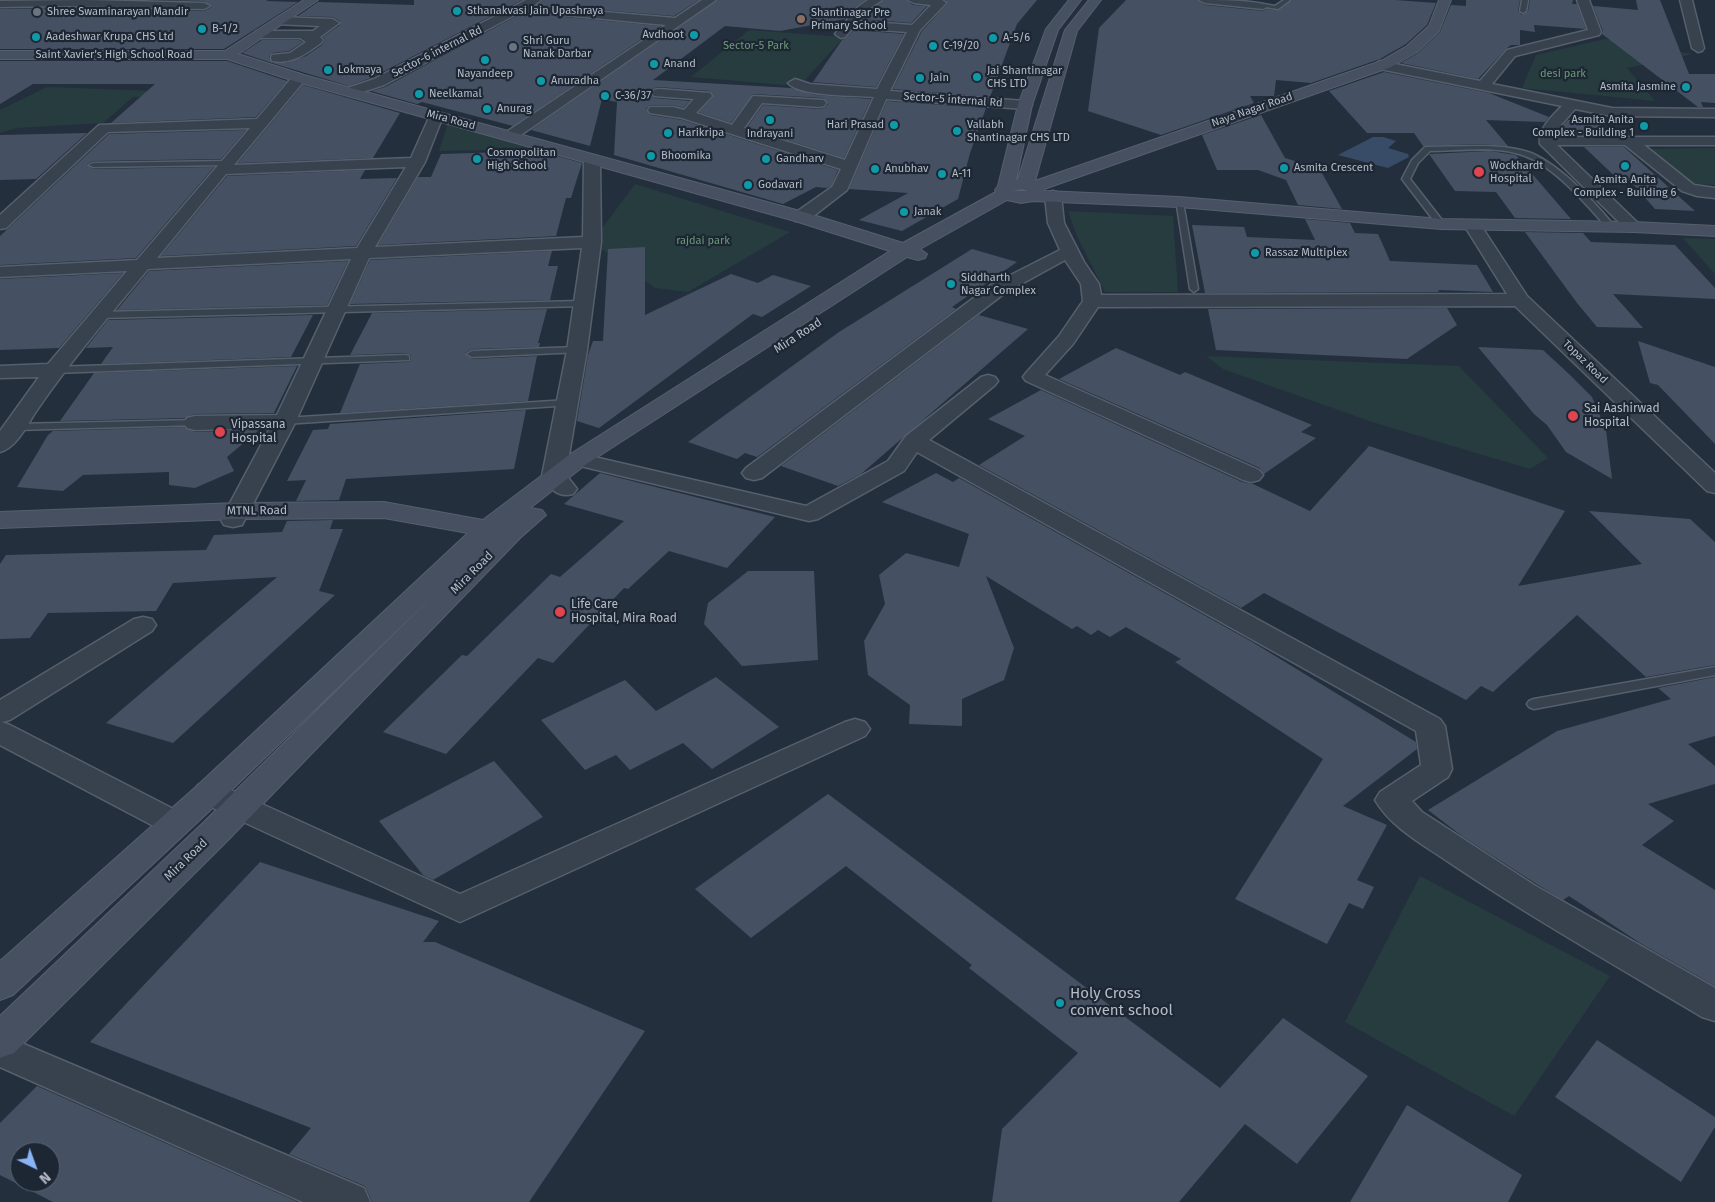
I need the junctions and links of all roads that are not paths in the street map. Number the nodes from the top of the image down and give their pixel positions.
1 (312, 0) edge
2 (535, 0) edge
3 (710, 0) edge
4 (876, 0) edge
5 (914, 0) edge
6 (1075, 0) edge
7 (1096, 0) edge
8 (1205, 0) edge
9 (1287, 0) edge
10 (1445, 0) edge
11 (1525, 0) edge
12 (1583, 0) edge
13 (1686, 0) edge
14 (68, 2) edge
15 (0, 4) edge
16 (204, 6) dead end
17 (1264, 6) joint
18 (522, 8) junction
19 (1522, 11) dead end
20 (279, 21) junction
21 (677, 22) junction
22 (849, 24) junction
23 (915, 29) junction
24 (257, 36) junction
25 (839, 36) dead end
26 (1698, 48) dead end
27 (0, 55) edge
28 (228, 55) junction
29 (277, 58) dead end
30 (1380, 66) junction
31 (299, 78) junction
32 (1483, 86) junction
33 (350, 92) junction
34 (659, 93) dead end
35 (882, 94) junction
36 (797, 102) junction
37 (819, 103) dead end
38 (1025, 105) junction
39 (1571, 105) junction
40 (655, 110) dead end
41 (1715, 113) edge
42 (436, 116) junction
43 (688, 116) junction
44 (1700, 122) dead end
45 (262, 123) junction
46 (735, 131) junction
47 (1715, 132) edge
48 (510, 136) junction
49 (1546, 141) junction
50 (1629, 141) junction
51 (1715, 141) edge
52 (592, 159) junction
53 (416, 162) junction
54 (93, 165) dead end
55 (224, 167) junction
56 (850, 167) junction
57 (1020, 191) junction
58 (1715, 192) edge
59 (1053, 196) junction
60 (1179, 202) junction
61 (801, 217) junction
62 (0, 224) edge
63 (1441, 224) junction
64 (1472, 225) junction
65 (1611, 227) junction
66 (1634, 227) junction
67 (1715, 231) edge
68 (592, 242) junction
69 (1070, 252) junction
70 (914, 253) junction
71 (362, 254) junction
72 (143, 264) junction
73 (0, 272) edge
74 (1194, 289) dead end
75 (1520, 300) junction
76 (1092, 301) junction
77 (582, 304) junction
78 (336, 309) junction
79 (100, 315) junction
80 (577, 350) junction
81 (472, 354) dead end
82 (406, 358) dead end
83 (312, 362) junction
84 (54, 370) junction
85 (0, 372) edge
86 (988, 381) dead end
87 (568, 403) junction
88 (285, 421) junction
89 (195, 423) joint
90 (15, 427) junction
91 (914, 440) junction
92 (0, 445) edge
93 (588, 462) junction
94 (754, 474) dead end
95 (1251, 475) dead end
96 (560, 482) junction
97 (1715, 486) edge
98 (235, 516) junction
99 (0, 520) edge
100 (0, 529) edge
101 (494, 536) junction
102 (143, 625) dead end
103 (1715, 671) edge
104 (1534, 704) dead end
105 (0, 713) edge
106 (855, 729) dead end
107 (0, 732) edge
108 (209, 793) junction
109 (240, 806) junction
110 (174, 823) junction
111 (0, 984) edge
112 (1715, 1006) edge
113 (0, 1041) edge
114 (0, 1050) edge
115 (349, 1202) edge

1 - 20 street
2 - 18 street, Sector-6 internal Rd
3 - 21 street
4 - 22 street
5 - 23 street, Sector-5 internal Rd
6 - 38 street
7 - 57 street
8 - 17 street
9 - 17 lane
10 - 30 street, Naya Nagar Road
11 - 19 lane
12 - 32 street
13 - 26 street
14 - 15 street
14 - 16 street
18 - 21 street
18 - 33 street, Sector-6 internal Rd
20 - 24 street
20 - 24 street
21 - 48 street
22 - 23 street
22 - 25 street
23 - 35 street, Sector-5 internal Rd
24 - 28 street
24 - 29 street
27 - 28 street, Saint Xavier's High School Road
28 - 31 street, Mira Road
30 - 32 street
30 - 57 street, Naya Nagar Road
31 - 33 street, Mira Road
31 - 45 street
32 - 39 street
33 - 42 street, Mira Road
34 - 43 street
35 - 36 street, Sector-5 internal Rd
35 - 38 street, Sector-5 internal Rd
35 - 56 street, Sector-5 internal Rd
36 - 37 street
36 - 46 street
38 - 57 street
39 - 41 street
39 - 49 street
40 - 43 street
42 - 48 street, Mira Road
42 - 53 street
43 - 46 street
44 - 47 street
45 - 55 street
45 - 62 street
46 - 56 street
48 - 52 street, Mira Road
49 - 50 street
49 - 66 street
50 - 51 street
50 - 58 street
52 - 61 street, Mira Road
52 - 68 street
53 - 55 street
53 - 71 street
54 - 55 lane
55 - 72 street
56 - 61 street, Sector-5 internal Rd
57 - 59 street
57 - 70 street, Mira Road
59 - 60 street
59 - 69 street
60 - 63 street
60 - 74 lane
61 - 70 street, Mira Road
63 - 64 street
63 - 65 lane
64 - 65 street
64 - 75 street, Topaz Road
65 - 66 street
66 - 67 street
68 - 71 street
68 - 77 street
69 - 76 street
69 - 94 street
70 - 93 street, Mira Road
71 - 72 street
71 - 78 street
72 - 73 street
72 - 79 street
75 - 76 street
75 - 97 street, Topaz Road
76 - 95 street
77 - 78 lane
77 - 80 street
78 - 79 lane
78 - 83 street
79 - 84 street
80 - 81 lane
80 - 87 street
82 - 83 lane
83 - 84 lane
83 - 88 street
84 - 85 street
84 - 90 street
86 - 91 street
87 - 88 lane
87 - 96 street
88 - 89 street
88 - 98 street
89 - 90 lane
90 - 92 street
91 - 93 street
91 - 112 street
93 - 96 street, Mira Road
96 - 101 street, Mira Road
98 - 99 street, MTNL Road
98 - 100 street, MTNL Road
98 - 101 street, MTNL Road
101 - 108 street, Mira Road
101 - 109 street, Mira Road
102 - 105 street
103 - 104 lane
106 - 109 street
107 - 110 street
108 - 109 street
108 - 110 street, Mira Road
109 - 113 street, Mira Road
110 - 111 street, Mira Road
114 - 115 street

